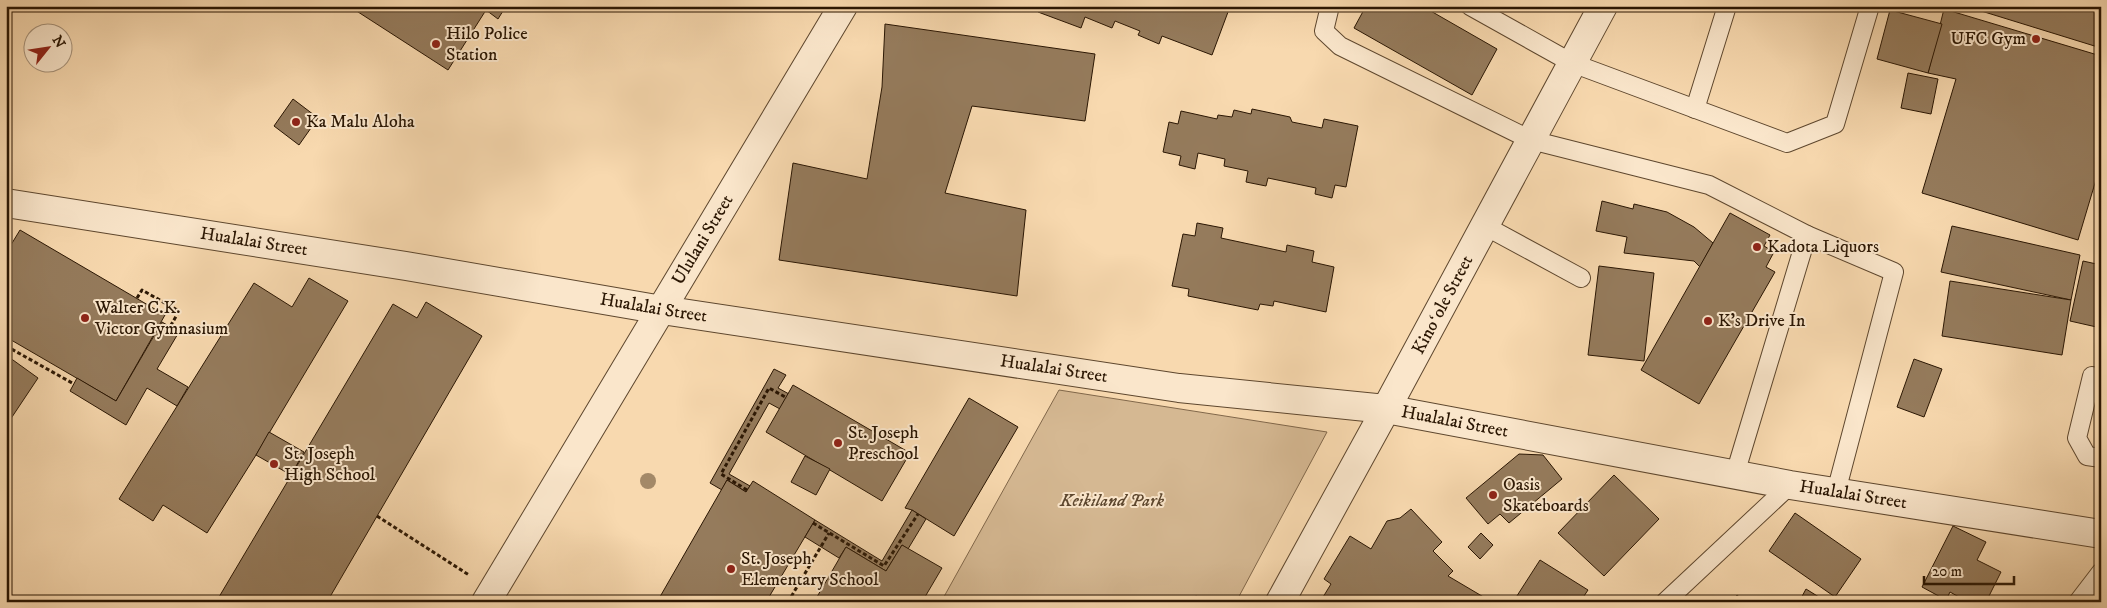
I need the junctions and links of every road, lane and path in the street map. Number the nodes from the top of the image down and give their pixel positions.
1 (843, 6) edge
2 (1330, 6) edge
3 (1470, 6) edge
4 (1603, 6) edge
5 (1727, 6) edge
6 (1870, 6) edge
7 (1572, 63) junction
8 (1695, 109) junction
9 (1531, 140) junction
10 (6, 204) edge
11 (1485, 226) junction
12 (1807, 235) junction
13 (1581, 278) dead end
14 (137, 298) dead end
15 (662, 310) junction
16 (170, 327) dead end
17 (6, 346) edge
18 (2101, 378) edge
19 (74, 384) dead end
20 (786, 398) dead end
21 (1386, 409) junction
22 (2101, 458) edge
23 (1735, 474) junction
24 (1790, 485) junction
25 (748, 490) dead end
26 (1836, 492) junction
27 (918, 514) dead end
28 (377, 516) dead end
29 (813, 523) dead end
30 (829, 533) junction
31 (2101, 534) edge
32 (2101, 572) edge
33 (489, 596) edge
34 (1196, 596) dead end
35 (788, 602) edge
36 (1194, 602) edge
37 (1280, 602) edge
38 (1665, 602) edge
39 (2078, 602) edge

1 - 15 street, Ululani Street
2 - 9 lane
3 - 7 lane
4 - 7 street, Kinoʻole Street
5 - 8 lane
6 - 8 lane
7 - 8 lane
7 - 9 street, Kinoʻole Street
9 - 11 street, Kinoʻole Street
9 - 12 lane
10 - 15 street, Hualalai Street
11 - 13 lane
11 - 21 street, Kinoʻole Street
12 - 23 lane
12 - 26 lane
14 - 16 path
15 - 21 street, Hualalai Street
15 - 33 street, Ululani Street
17 - 19 path
18 - 22 lane
20 - 25 path
21 - 23 street, Hualalai Street
21 - 37 street, Kinoʻole Street
23 - 24 street, Hualalai Street
24 - 26 street, Hualalai Street
24 - 38 lane
26 - 31 street, Hualalai Street
27 - 30 path
28 - 33 path
29 - 30 path
30 - 35 path
32 - 39 lane
34 - 36 path

